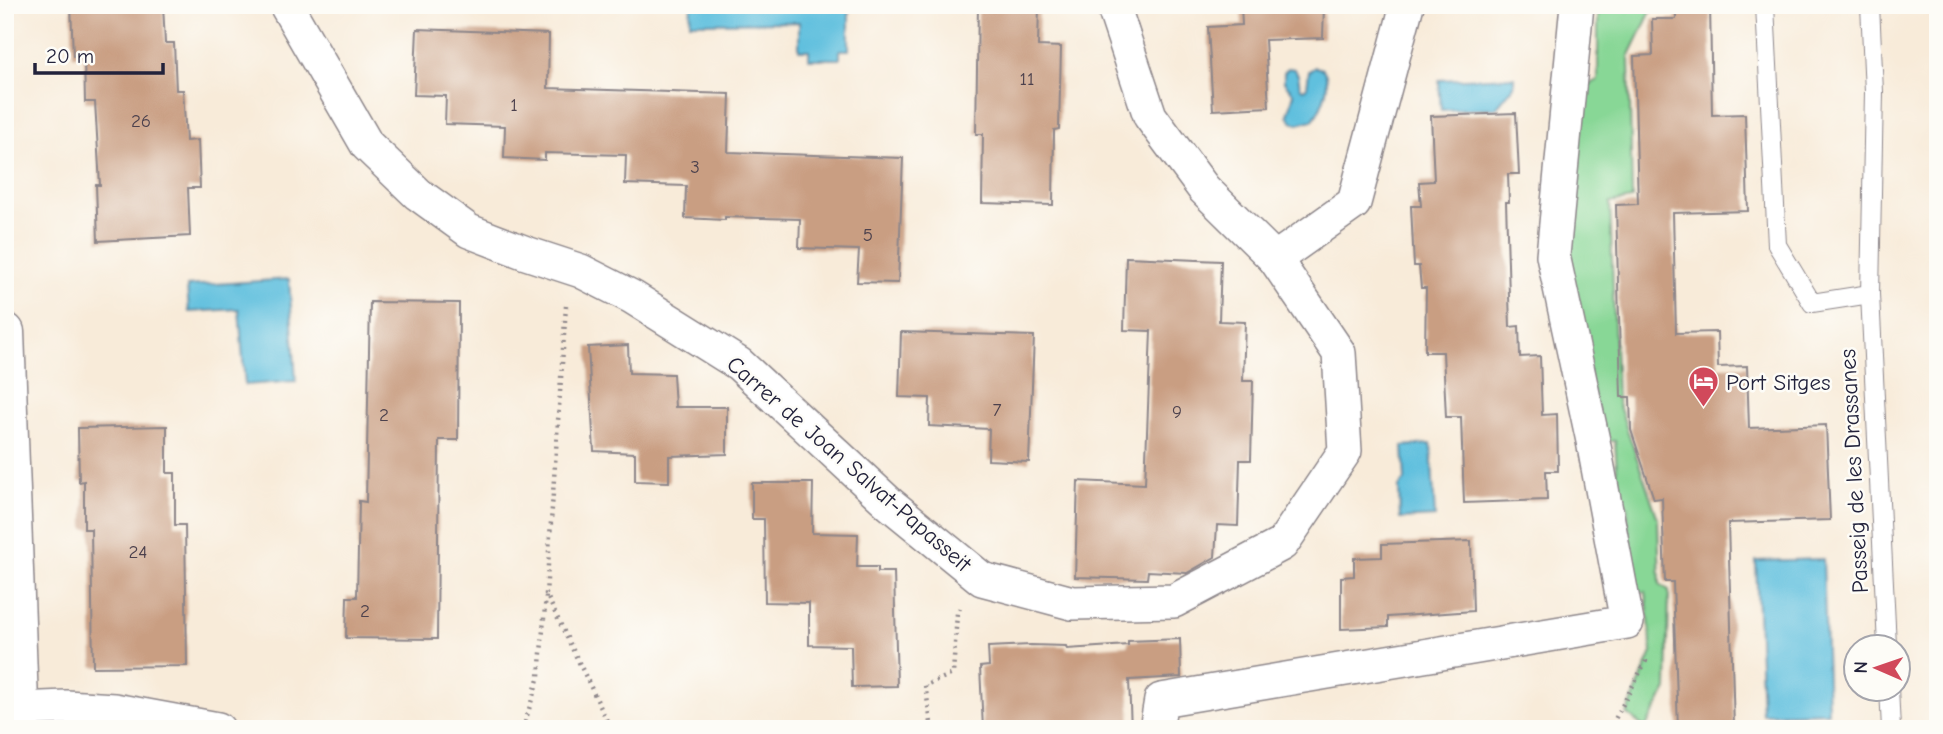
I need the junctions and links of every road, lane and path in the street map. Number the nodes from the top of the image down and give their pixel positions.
1 (286, 5) edge
2 (1113, 5) edge
3 (1407, 5) edge
4 (1577, 5) edge
5 (1765, 5) edge
6 (1870, 5) edge
7 (1275, 259) junction
8 (582, 271) junction
9 (1870, 294) junction
10 (5, 332) edge
11 (982, 579) junction
12 (546, 594) junction
13 (1627, 622) junction
14 (1886, 632) edge
15 (1890, 702) edge
16 (19, 719) edge
17 (218, 729) edge
18 (523, 729) edge
19 (611, 729) edge
20 (932, 729) edge
21 (1156, 729) edge
22 (1621, 729) edge
23 (1891, 729) edge

1 - 8 street, Carrer de Joan Salvat-Papasseit
2 - 7 street, Carrer de Joan Salvat-Papasseit
3 - 7 street
4 - 13 street
5 - 9 lane
6 - 9 lane, Passeig de les Drassanes
7 - 11 street, Carrer de Joan Salvat-Papasseit
8 - 11 street, Carrer de Joan Salvat-Papasseit
8 - 12 path
9 - 14 lane, Passeig de les Drassanes
10 - 16 street
11 - 20 path
12 - 18 path
12 - 19 path
13 - 21 street
13 - 22 path
15 - 23 lane
16 - 17 street

